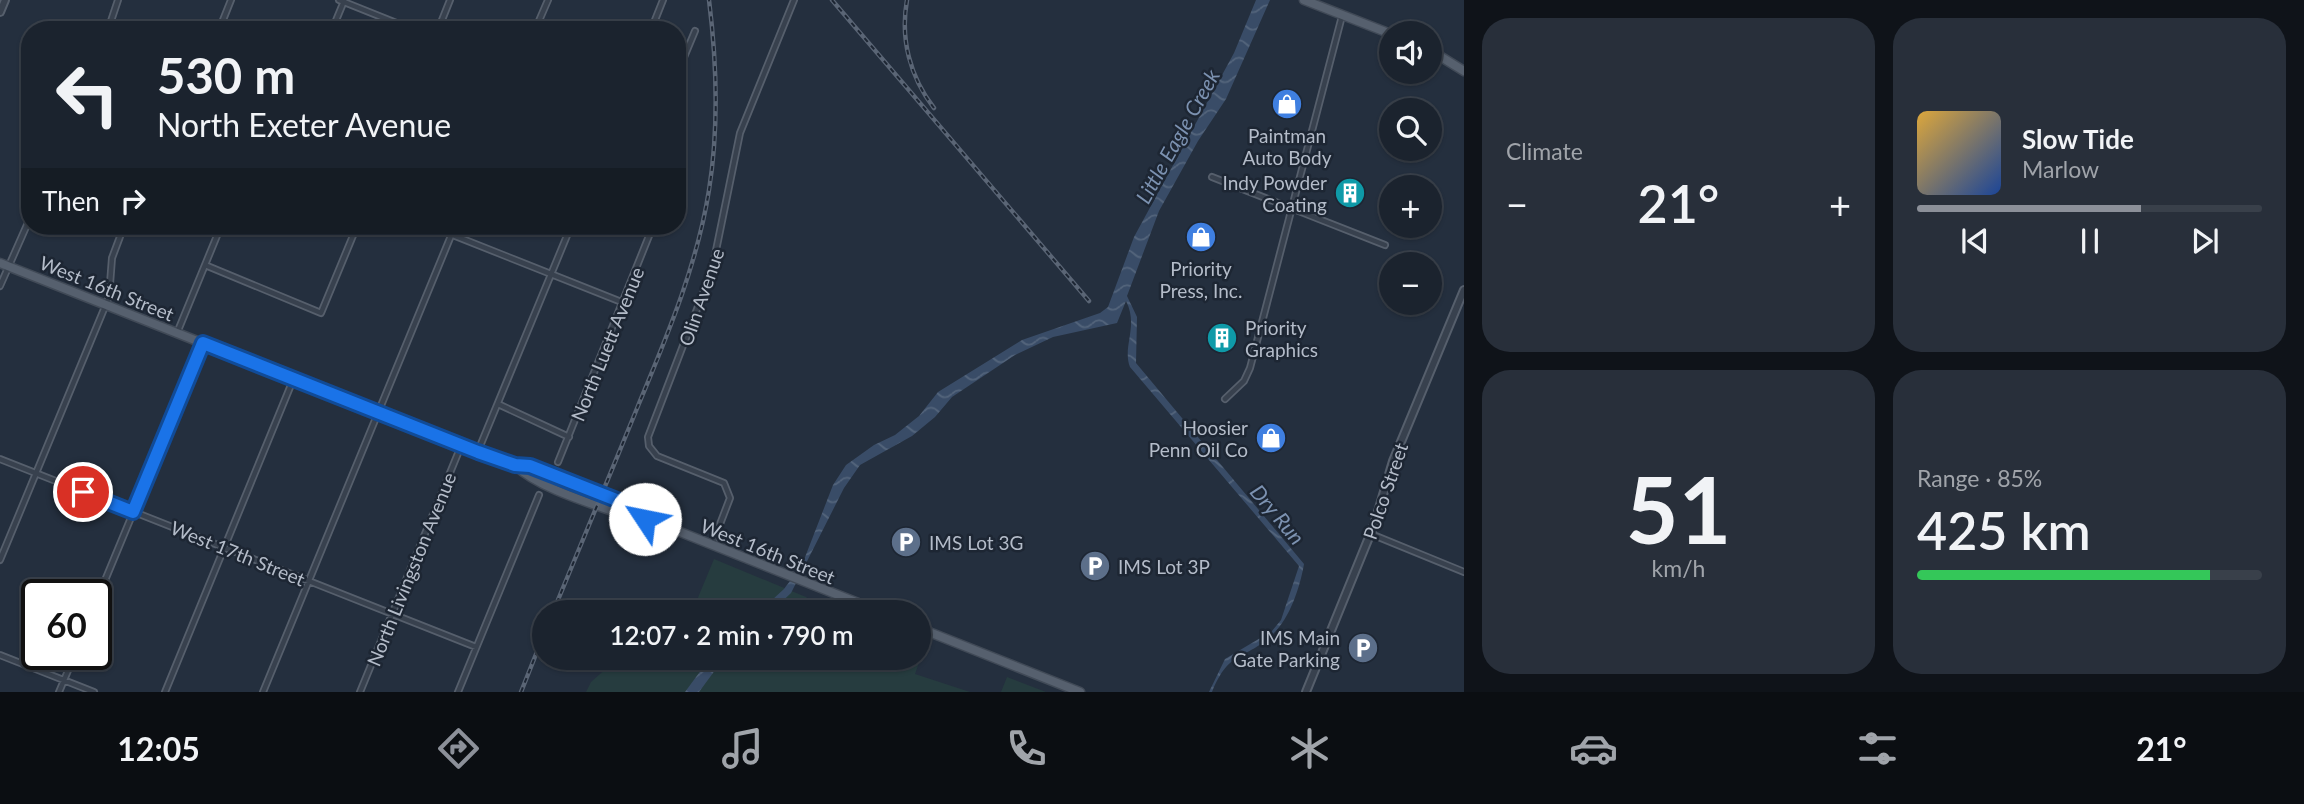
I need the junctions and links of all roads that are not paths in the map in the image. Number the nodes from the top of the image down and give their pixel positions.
1 (5, 0) edge
2 (118, 0) edge
3 (231, 0) edge
4 (450, 0) edge
5 (548, 0) edge
6 (663, 0) edge
7 (794, 0) edge
8 (1304, 0) edge
9 (342, 1) edge
10 (0, 12) edge
11 (1342, 15) junction
12 (111, 21) edge
13 (223, 21) edge
14 (335, 21) edge
15 (392, 21) edge
16 (442, 21) edge
17 (539, 21) edge
18 (655, 21) edge
19 (1379, 29) edge
20 (695, 31) dead end
21 (686, 52) edge
22 (1442, 57) edge
23 (1464, 71) edge
24 (1212, 177) dead end
25 (1292, 208) junction
26 (21, 234) edge
27 (121, 235) edge
28 (218, 235) edge
29 (353, 235) edge
30 (451, 235) edge
31 (454, 235) edge
32 (567, 235) edge
33 (650, 235) edge
34 (1385, 245) dead end
35 (4, 265) edge
36 (205, 265) junction
37 (552, 274) junction
38 (0, 286) edge
39 (1464, 290) edge
40 (624, 303) junction
41 (106, 305) junction
42 (177, 333) junction
43 (203, 343) junction
44 (294, 379) junction
45 (1225, 399) dead end
46 (498, 404) junction
47 (378, 412) junction
48 (569, 437) junction
49 (462, 445) junction
50 (478, 452) junction
51 (0, 459) edge
52 (558, 462) dead end
53 (36, 473) junction
54 (539, 495) dead end
55 (133, 512) junction
56 (1371, 534) junction
57 (712, 545) junction
58 (224, 548) junction
59 (0, 561) edge
60 (1464, 572) edge
61 (105, 579) edge
62 (308, 581) junction
63 (851, 600) edge
64 (392, 614) junction
65 (931, 633) edge
66 (476, 647) junction
67 (0, 655) edge
68 (68, 670) edge
69 (64, 680) junction
70 (59, 692) edge
71 (94, 692) edge
72 (165, 692) edge
73 (262, 692) edge
74 (360, 692) edge
75 (457, 692) edge
76 (1080, 692) edge
77 (1306, 692) edge

1 - 10 street
2 - 12 street
3 - 13 street
4 - 16 street
5 - 17 street
6 - 18 street
7 - 57 street, Olin Avenue
8 - 11 main road
9 - 14 street
9 - 15 street
11 - 19 main road
11 - 25 street
20 - 21 street
22 - 23 main road
24 - 25 street
25 - 34 street
25 - 45 street
26 - 35 street
27 - 41 street
28 - 36 street
29 - 36 street
30 - 47 street
31 - 37 street
32 - 37 street
33 - 40 street, North Luett Avenue
35 - 38 street
35 - 41 main road, West 16th Street
36 - 42 street
37 - 40 street
37 - 46 street
39 - 56 street, Polco Street
40 - 48 street, North Luett Avenue
41 - 42 main road, West 16th Street
41 - 53 street
42 - 43 main road, West 16th Street
43 - 44 main road, West 16th Street
43 - 55 street
44 - 47 main road, West 16th Street
44 - 58 street
46 - 48 street
46 - 50 street
47 - 49 main road, West 16th Street
47 - 62 street
48 - 52 street, North Luett Avenue
49 - 50 main road, West 16th Street
49 - 64 street, North Livingston Avenue
50 - 57 main road, West 16th Street
51 - 53 street, West 17th Street
53 - 55 street, West 17th Street
53 - 59 street
54 - 66 street
55 - 58 street, West 17th Street
55 - 61 street
56 - 60 street
56 - 77 street, Polco Street
57 - 63 main road, West 16th Street
58 - 62 street, West 17th Street
58 - 72 street
62 - 64 street, West 17th Street
62 - 73 street
64 - 66 street, West 17th Street
64 - 74 street, North Livingston Avenue
65 - 76 main road
66 - 75 street
67 - 69 street
68 - 69 street
69 - 70 street
69 - 71 street

